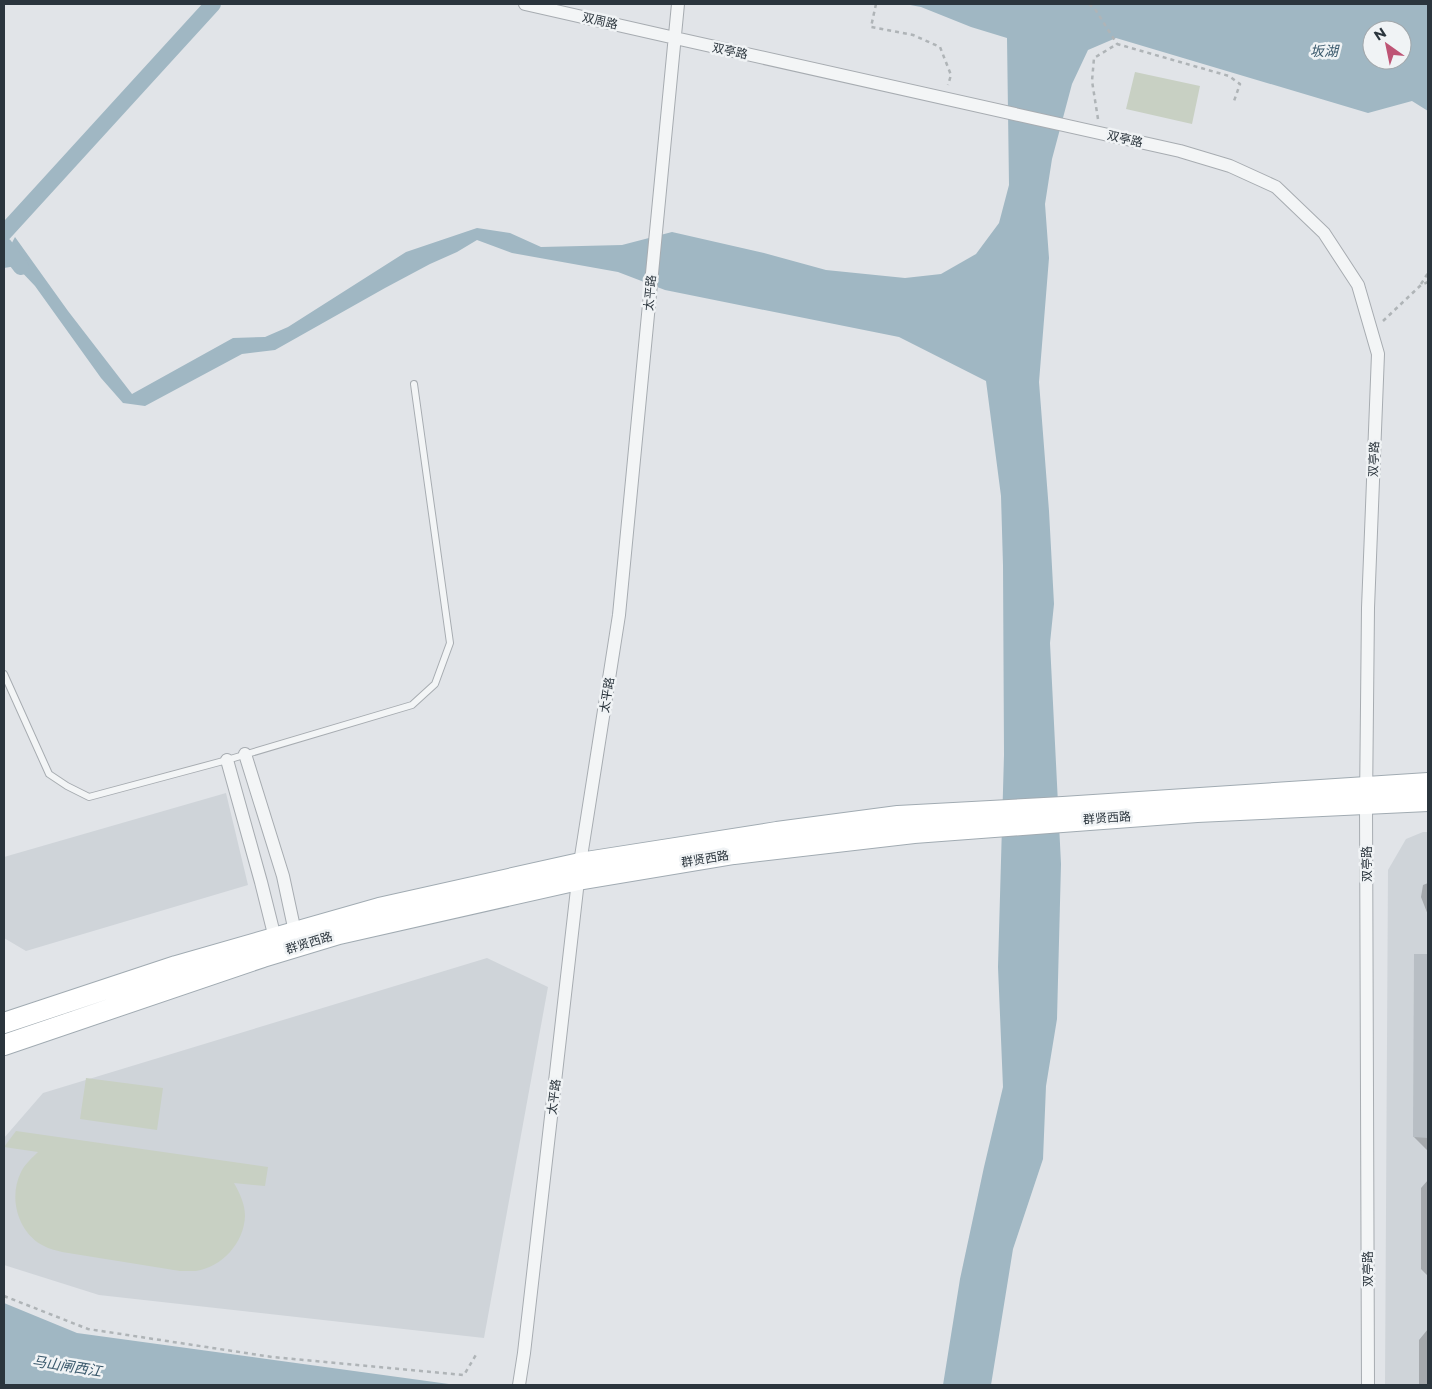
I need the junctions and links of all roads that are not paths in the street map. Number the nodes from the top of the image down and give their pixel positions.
1 (525, 4) edge
2 (678, 4) edge
3 (675, 38) junction
4 (414, 384) dead end
5 (4, 674) edge
6 (245, 754) junction
7 (227, 760) junction
8 (1428, 782) edge
9 (1366, 795) junction
10 (1428, 801) edge
11 (579, 872) junction
12 (295, 932) junction
13 (275, 938) junction
14 (4, 1023) edge
15 (4, 1045) edge
16 (520, 1385) edge
17 (1368, 1385) edge

1 - 3 street, 双周路
2 - 3 street, 太平路
3 - 9 street, 双亭路
3 - 11 street, 太平路
4 - 6 lane
5 - 7 lane
6 - 7 lane
6 - 12 street
7 - 13 street
8 - 9 main road, 群贤西路
9 - 10 main road, 群贤西路
9 - 11 main road, 群贤西路
9 - 17 street, 双亭路
11 - 12 main road, 群贤西路
11 - 15 main road, 群贤西路
11 - 16 street, 太平路
12 - 13 main road, 群贤西路
13 - 14 main road, 群贤西路

